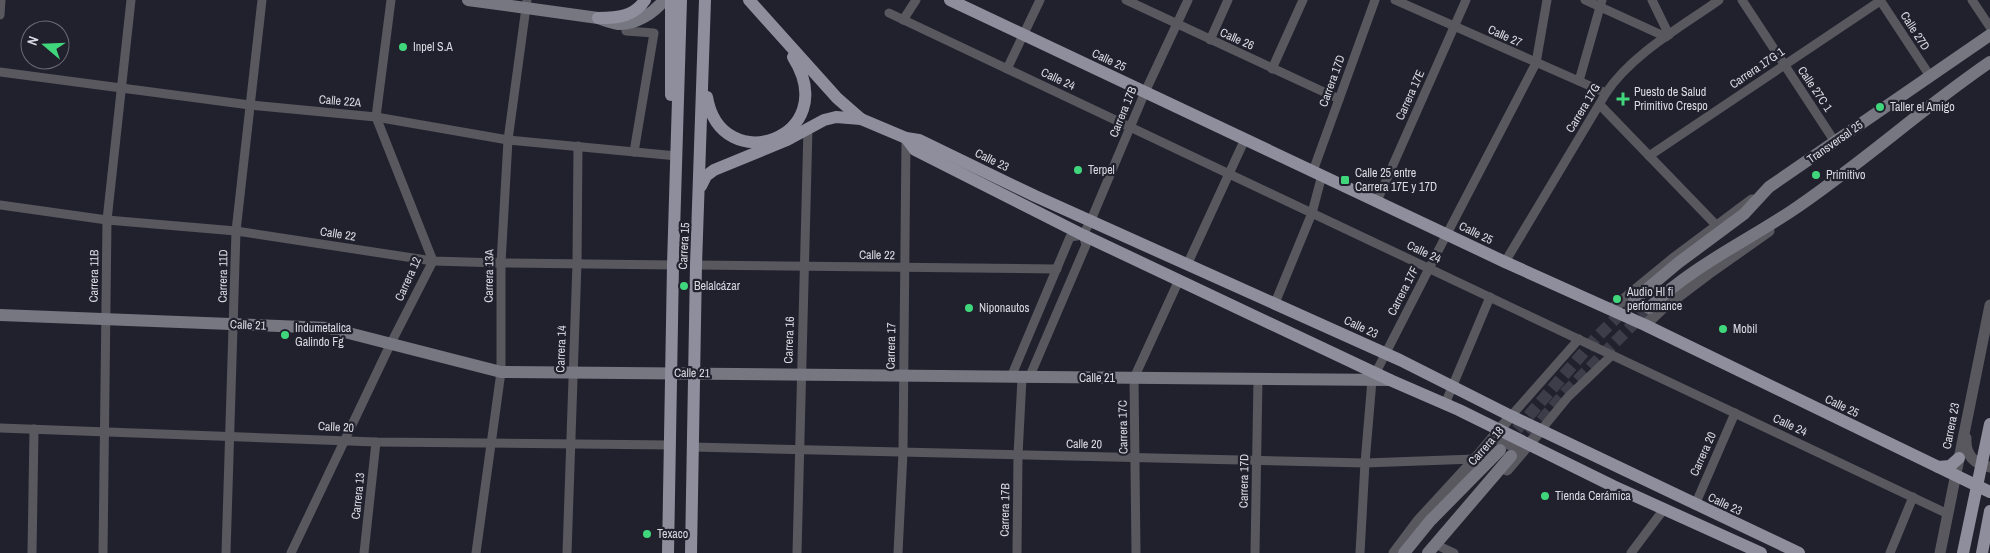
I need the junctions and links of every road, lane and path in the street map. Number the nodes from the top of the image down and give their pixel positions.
1 (2, 0) edge
2 (131, 0) edge
3 (262, 0) edge
4 (391, 0) edge
5 (468, 0) edge
6 (645, 0) edge
7 (664, 0) edge
8 (671, 0) edge
9 (748, 0) edge
10 (916, 0) edge
11 (950, 0) edge
12 (1040, 0) edge
13 (1126, 0) edge
14 (1188, 0) edge
15 (1228, 0) edge
16 (1303, 0) edge
17 (1375, 0) edge
18 (1395, 0) edge
19 (1466, 0) edge
20 (1547, 0) edge
21 (1585, 0) edge
22 (1652, 0) edge
23 (1719, 0) edge
24 (1742, 0) edge
25 (1880, 0) edge
26 (1972, 0) edge
27 (526, 4) edge
28 (1601, 4) edge
29 (682, 6) edge
30 (705, 6) edge
31 (890, 14) dead end
32 (0, 15) edge
33 (598, 18) junction
34 (903, 20) junction
35 (1176, 25) junction
36 (621, 27) junction
37 (1454, 27) junction
38 (1990, 27) edge
39 (774, 28) junction
40 (1990, 35) edge
41 (1023, 36) junction
42 (1668, 36) junction
43 (1210, 40) junction
44 (1990, 62) edge
45 (1536, 63) junction
46 (704, 64) junction
47 (1784, 65) junction
48 (1272, 68) junction
49 (1984, 68) edge
50 (1007, 69) junction
51 (0, 72) edge
52 (1930, 76) junction
53 (1579, 81) junction
54 (122, 88) junction
55 (1145, 92) junction
56 (1606, 93) junction
57 (1339, 99) junction
58 (250, 105) junction
59 (1600, 105) junction
60 (376, 117) junction
61 (861, 119) junction
62 (1130, 127) junction
63 (808, 128) junction
64 (678, 132) junction
65 (906, 138) junction
66 (1245, 139) junction
67 (508, 140) junction
68 (1835, 142) junction
69 (578, 146) junction
70 (634, 152) junction
71 (677, 156) junction
72 (1649, 156) junction
73 (1317, 173) junction
74 (1229, 174) junction
75 (1769, 187) junction
76 (700, 188) junction
77 (1377, 201) junction
78 (0, 205) edge
79 (1789, 212) junction
80 (1312, 213) junction
81 (107, 220) junction
82 (1091, 220) junction
83 (1717, 226) junction
84 (236, 231) junction
85 (1446, 234) junction
86 (1083, 235) junction
87 (433, 260) junction
88 (1505, 262) junction
89 (577, 263) junction
90 (501, 264) junction
91 (673, 265) junction
92 (696, 265) junction
93 (1187, 265) junction
94 (805, 266) junction
95 (905, 267) junction
96 (1429, 268) junction
97 (1057, 269) junction
98 (1179, 280) junction
99 (1490, 297) junction
100 (1634, 300) tunnel mouth
101 (1275, 303) junction
102 (1990, 305) edge
103 (1649, 308) tunnel mouth
104 (1612, 309) junction
105 (0, 315) edge
106 (106, 319) junction
107 (234, 324) junction
108 (1645, 324) junction
109 (1579, 339) junction
110 (390, 345) junction
111 (1385, 354) junction
112 (1612, 355) junction
113 (501, 372) junction
114 (1976, 372) junction
115 (672, 373) junction
116 (694, 373) junction
117 (573, 374) junction
118 (801, 376) junction
119 (1374, 376) junction
120 (904, 377) junction
121 (1020, 378) junction
122 (1134, 378) junction
123 (1258, 379) junction
124 (1452, 387) junction
125 (1445, 404) junction
126 (1735, 413) junction
127 (1511, 416) junction
128 (1990, 424) edge
129 (0, 428) edge
130 (34, 429) junction
131 (1541, 430) junction
132 (104, 431) junction
133 (1496, 434) junction
134 (230, 436) junction
135 (344, 439) junction
136 (376, 442) junction
137 (491, 443) junction
138 (570, 444) junction
139 (671, 445) junction
140 (692, 447) junction
141 (800, 450) junction
142 (1500, 450) tunnel mouth
143 (1521, 451) junction
144 (903, 452) junction
145 (1018, 455) junction
146 (1593, 456) junction
147 (1136, 458) junction
148 (1959, 458) junction
149 (1475, 459) junction
150 (1256, 460) junction
151 (1365, 462) junction
152 (1938, 467) junction
153 (1990, 467) edge
154 (1955, 476) junction
155 (1602, 481) junction
156 (1990, 492) edge
157 (1913, 497) junction
158 (1695, 505) junction
159 (1664, 509) junction
160 (1990, 511) edge
161 (1948, 514) junction
162 (1438, 550) edge
163 (32, 553) edge
164 (103, 553) edge
165 (226, 553) edge
166 (291, 553) edge
167 (364, 553) edge
168 (476, 553) edge
169 (567, 553) edge
170 (668, 553) edge
171 (691, 553) edge
172 (797, 553) edge
173 (898, 553) edge
174 (1017, 553) edge
175 (1136, 553) edge
176 (1255, 553) edge
177 (1360, 553) edge
178 (1394, 553) edge
179 (1404, 553) edge
180 (1428, 553) edge
181 (1454, 553) edge
182 (1631, 553) edge
183 (1761, 553) edge
184 (1799, 553) edge
185 (1890, 553) edge
186 (1940, 553) edge
187 (1963, 553) edge
188 (1982, 553) edge

1 - 32 street
2 - 54 street, Carrera 11B
3 - 58 street, Carrera 11D
4 - 60 street, Carrera 12
5 - 27 main road
6 - 33 main road
7 - 36 main road
8 - 64 main road
9 - 39 main road
10 - 34 street
11 - 41 main road, Calle 25
12 - 41 street
13 - 35 street, Calle 26
14 - 35 street, Carrera 17B
15 - 43 street
16 - 48 street
17 - 57 street, Carrera 17D
18 - 37 street, Calle 27
19 - 37 street, Carrera 17E
20 - 45 street, Carrera 17F
21 - 28 street
22 - 42 street
23 - 42 street, Carrera 17G
24 - 47 street, Calle 27C 1
25 - 47 street, Carrera 17G 1
25 - 52 street, Calle 27D
26 - 38 street
27 - 33 main road
27 - 67 street, Carrera 13A
28 - 42 street
28 - 53 street
29 - 64 main road, Carrera 15
30 - 46 main road, Carrera 15
31 - 34 street, Calle 24
33 - 36 main road
34 - 50 street, Calle 24
35 - 43 street, Calle 26
35 - 55 street, Carrera 17B
36 - 70 street
37 - 45 street, Calle 27
37 - 77 street, Carrera 17E
39 - 46 main road
39 - 61 main road, Calle 23
40 - 52 main road, Transversal 25
41 - 50 street
41 - 55 main road, Calle 25
42 - 56 street, Carrera 17G
43 - 48 street, Calle 26
44 - 49 main road
45 - 53 street, Calle 27
45 - 85 street, Carrera 17F
46 - 76 main road, Carrera 15
47 - 68 street, Calle 27C 1
47 - 72 street, Carrera 17G 1
48 - 57 street, Calle 26
49 - 79 main road
50 - 62 street, Calle 24
51 - 54 street, Calle 22A
52 - 68 main road, Transversal 25
53 - 56 street, Calle 27
54 - 58 street, Calle 22A
54 - 81 street, Carrera 11B
55 - 62 street, Carrera 17B
55 - 66 main road, Calle 25
56 - 59 street, Carrera 17G
57 - 73 street, Carrera 17D
58 - 60 street, Calle 22A
58 - 84 street, Carrera 11D
59 - 72 street
59 - 88 street, Carrera 17G
60 - 67 street, Calle 22A
60 - 87 street, Carrera 12
61 - 63 main road
61 - 65 main road, Calle 23
62 - 74 street, Calle 24
62 - 82 street, Carrera 17B
63 - 76 main road
63 - 94 street, Carrera 16
64 - 71 main road, Carrera 15
65 - 82 main road, Calle 23
65 - 86 main road, Calle 23
65 - 95 street, Carrera 17
66 - 73 main road, Calle 25
66 - 74 street
67 - 69 street, Calle 22A
67 - 90 street, Carrera 13A
68 - 75 main road, Transversal 25
69 - 70 street, Calle 22A
69 - 89 street, Carrera 14
70 - 71 street, Calle 22A
71 - 91 main road, Carrera 15
72 - 83 street
73 - 77 main road, Calle 25
73 - 80 street, Carrera 17D
74 - 80 street, Calle 24
74 - 93 street
75 - 83 street
75 - 100 main road, Transversal 25
76 - 92 main road, Carrera 15
77 - 85 main road, Calle 25
78 - 81 street, Calle 22
79 - 103 main road
79 - 108 street
80 - 96 street, Calle 24
80 - 101 street, Carrera 17D
81 - 84 street, Calle 22
81 - 106 street, Carrera 11B
82 - 86 street, Carrera 17B
82 - 93 main road, Calle 23
83 - 104 street
84 - 87 street, Calle 22
84 - 107 street, Carrera 11D
85 - 88 main road, Calle 25
85 - 96 street, Carrera 17F
86 - 97 street, Carrera 17B
86 - 98 main road, Calle 23
86 - 121 street, Carrera 17B
87 - 90 street, Calle 22
87 - 110 street, Carrera 12
88 - 104 main road, Calle 25
89 - 90 street, Calle 22
89 - 91 street, Calle 22
89 - 117 street, Carrera 14
90 - 113 street, Carrera 13A
91 - 115 main road, Carrera 15
92 - 94 street, Calle 22
92 - 116 main road, Carrera 15
93 - 101 main road, Calle 23
94 - 95 street, Calle 22
94 - 118 street, Carrera 16
95 - 97 street, Calle 22
95 - 120 street, Carrera 17
96 - 99 street, Calle 24
96 - 111 street, Carrera 17F
97 - 121 street, Carrera 17B
98 - 119 main road, Calle 23
98 - 122 street, Carrera 17C
99 - 109 street, Calle 24
99 - 124 street
101 - 111 main road, Calle 23
102 - 114 street, Carrera 23
104 - 108 main road, Calle 25
105 - 106 main road, Calle 21
106 - 107 main road, Calle 21
106 - 132 street, Carrera 11B
107 - 110 main road, Calle 21
107 - 134 street, Carrera 11D
108 - 152 main road, Calle 25
109 - 112 street, Calle 24
109 - 127 street, Carrera 18
110 - 113 main road, Calle 21
110 - 135 street, Carrera 12
111 - 119 street, Carrera 17F
111 - 124 main road, Calle 23
112 - 126 street, Calle 24
112 - 131 street, Carrera 18
113 - 117 main road, Calle 21
113 - 137 street, Carrera 13A
114 - 148 street, Carrera 23
114 - 153 street
115 - 116 main road, Calle 21
115 - 117 main road, Calle 21
115 - 139 main road, Carrera 15
116 - 118 main road, Calle 21
116 - 140 main road, Carrera 15
117 - 138 street, Carrera 14
118 - 120 main road, Calle 21
118 - 141 street, Carrera 16
119 - 123 main road, Calle 21
119 - 125 main road, Calle 23
119 - 151 street, Carrera 17F
120 - 121 main road, Calle 21
120 - 144 street, Carrera 17
121 - 122 main road, Calle 21
121 - 145 street, Carrera 17B
122 - 123 main road, Calle 21
122 - 147 street, Carrera 17C
123 - 150 street, Carrera 17D
124 - 125 street
124 - 127 main road, Calle 23
125 - 133 main road, Calle 23
126 - 157 street, Calle 24
126 - 158 street, Carrera 20
127 - 131 main road, Calle 23
127 - 133 street, Carrera 18
128 - 187 main road
129 - 130 street, Calle 20
130 - 132 street, Calle 20
130 - 163 street
131 - 143 street, Carrera 18
131 - 146 main road, Calle 23
132 - 134 street, Calle 20
132 - 164 street, Carrera 11B
133 - 143 main road, Calle 23
133 - 149 street, Carrera 18
134 - 135 street, Calle 20
134 - 165 street, Carrera 11D
135 - 136 street, Calle 20
135 - 166 street, Carrera 12
136 - 137 street, Calle 20
136 - 167 street, Carrera 13
137 - 138 street, Calle 20
137 - 168 street, Carrera 13A
138 - 139 street, Calle 20
138 - 169 street, Carrera 14
139 - 170 main road, Carrera 15
140 - 141 street, Calle 20
140 - 171 main road, Carrera 15
141 - 144 street, Calle 20
141 - 172 street, Carrera 16
142 - 179 main road, Carrera 18
143 - 155 main road, Calle 23
143 - 162 street, Carrera 18
143 - 180 main road, Carrera 18
144 - 145 street, Calle 20
144 - 173 street, Carrera 17
145 - 147 street, Calle 20
145 - 174 street, Carrera 17B
146 - 155 main road
146 - 158 main road, Calle 23
147 - 150 street, Calle 20
147 - 175 street, Carrera 17C
148 - 152 main road
148 - 154 street, Carrera 23
149 - 151 street, Calle 20
149 - 178 street, Carrera 18
150 - 151 street, Calle 20
150 - 176 street, Carrera 17D
151 - 177 street, Carrera 17F
152 - 154 main road, Calle 25
154 - 156 main road, Calle 25
154 - 161 street, Carrera 23
155 - 159 main road, Calle 23
157 - 161 street, Calle 24
157 - 185 street
158 - 184 main road, Calle 23
159 - 182 street
159 - 183 main road, Calle 23
160 - 188 main road
161 - 186 street, Carrera 23
162 - 181 street

